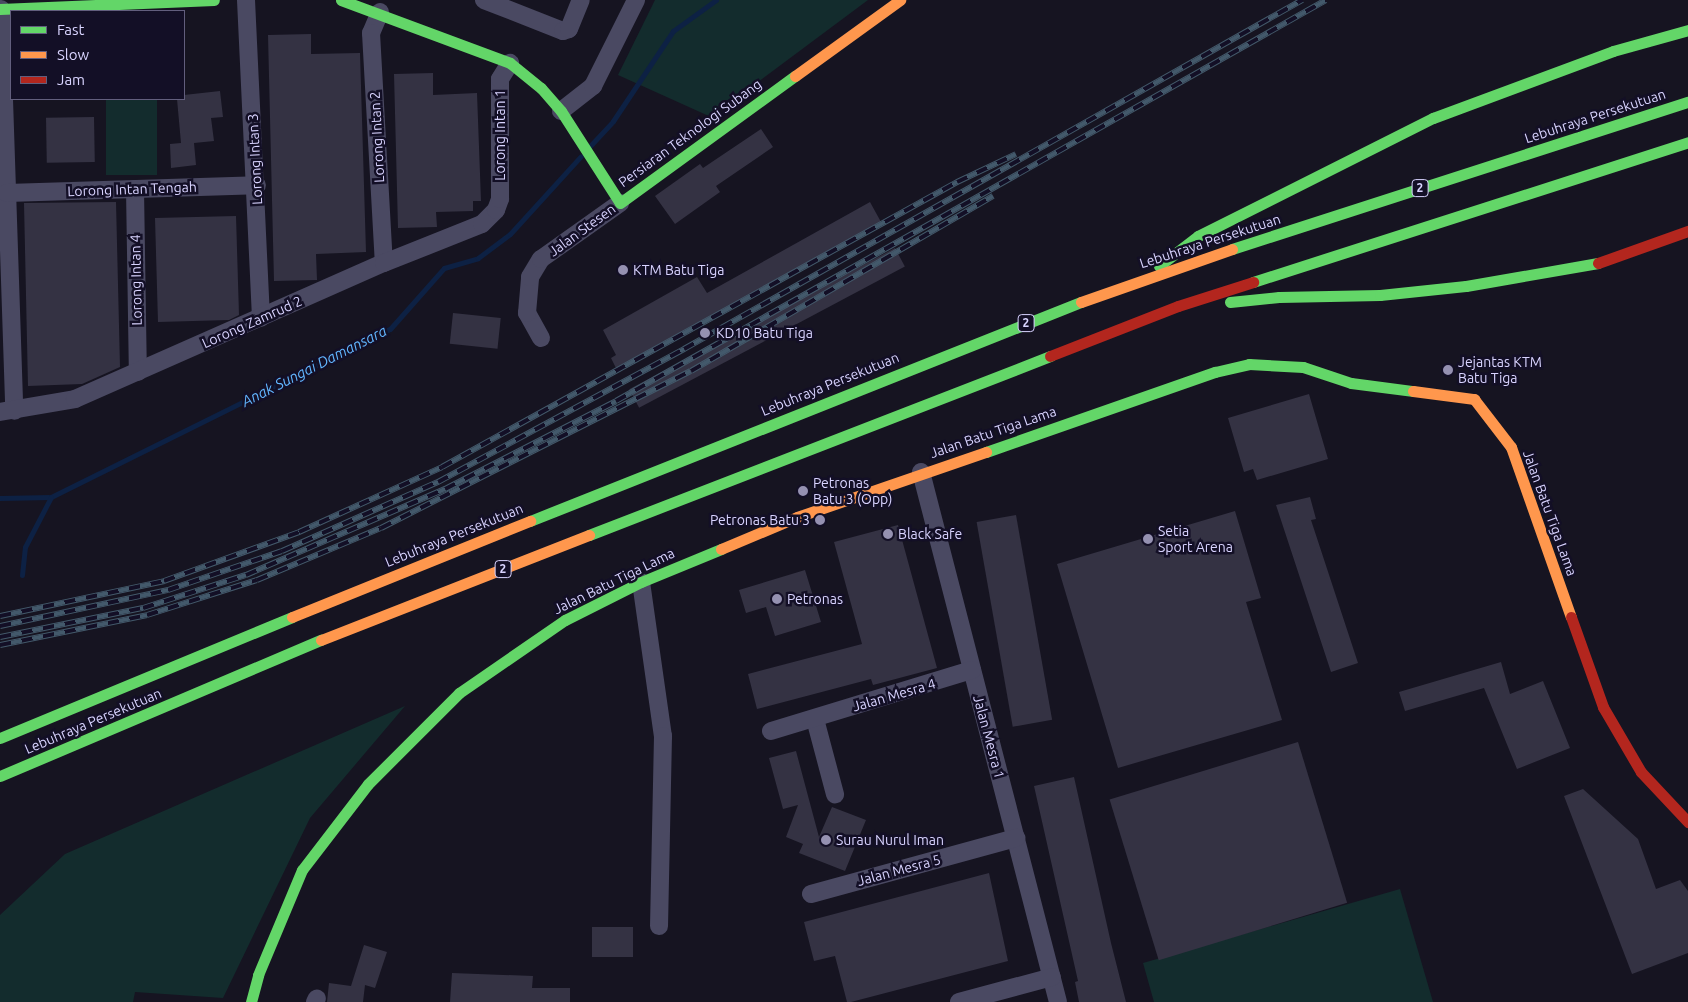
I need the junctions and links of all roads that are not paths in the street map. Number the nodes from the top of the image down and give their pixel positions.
1 (214, 0) edge
2 (246, 0) edge
3 (341, 0) edge
4 (484, 0) edge
5 (581, 0) edge
6 (636, 0) edge
7 (900, 0) edge
8 (102, 2) edge
9 (0, 9) edge
10 (380, 12) junction
11 (1688, 20) edge
12 (1688, 30) edge
13 (1671, 34) junction
14 (1, 43) edge
15 (510, 63) junction
16 (1688, 102) edge
17 (561, 111) junction
18 (1688, 142) edge
19 (3, 174) edge
20 (257, 185) junction
21 (135, 189) junction
22 (7, 193) junction
23 (620, 203) junction
24 (496, 210) joint
25 (1688, 231) edge
26 (1679, 248) dead end
27 (384, 262) junction
28 (1596, 264) junction
29 (1152, 275) junction
30 (1178, 306) junction
31 (261, 318) junction
32 (541, 338) dead end
33 (138, 372) junction
34 (7, 412) edge
35 (921, 472) junction
36 (641, 582) junction
37 (972, 670) junction
38 (815, 719) junction
39 (771, 732) dead end
40 (0, 738) edge
41 (0, 776) edge
42 (835, 794) dead end
43 (1688, 822) edge
44 (1016, 838) junction
45 (811, 894) dead end
46 (659, 926) dead end
47 (1052, 977) junction
48 (251, 1002) edge
49 (959, 1002) edge
50 (1058, 1002) edge

1 - 8 main road
2 - 20 street, Lorong Intan 3
3 - 10 main road, Persiaran Teknologi Subang
4 - 5 street
6 - 17 street
7 - 23 main road, Persiaran Teknologi Subang
8 - 9 main road
9 - 14 street
10 - 15 main road, Persiaran Teknologi Subang
10 - 27 street, Lorong Intan 2
11 - 13 main road
12 - 13 main road
13 - 29 main road
14 - 19 street
15 - 17 main road, Persiaran Teknologi Subang
15 - 24 street, Lorong Intan 1
16 - 29 main road, Lebuhraya Persekutuan / 2
17 - 23 main road, Persiaran Teknologi Subang
18 - 30 main road, Lebuhraya Persekutuan / 2
19 - 22 street
20 - 21 street, Lorong Intan Tengah
20 - 31 street, Lorong Intan 3
21 - 22 street, Lorong Intan Tengah
21 - 33 street, Lorong Intan 4
22 - 34 street
23 - 32 street, Jalan Stesen
24 - 27 street, Lorong Zamrud 2
25 - 28 main road
26 - 28 main road
27 - 31 street, Lorong Zamrud 2
28 - 30 main road
29 - 40 main road, Lebuhraya Persekutuan / 2
30 - 41 main road, Lebuhraya Persekutuan / 2
31 - 33 street, Lorong Zamrud 2
33 - 34 street, Lorong Zamrud 2
35 - 36 main road, Jalan Batu Tiga Lama
35 - 37 street, Jalan Mesra 1
35 - 43 main road, Jalan Batu Tiga Lama
36 - 46 street
36 - 48 main road, Jalan Batu Tiga Lama
37 - 38 street, Jalan Mesra 4
37 - 44 street, Jalan Mesra 1
38 - 39 street, Jalan Mesra 4
38 - 42 street
44 - 45 street, Jalan Mesra 5
44 - 47 street, Jalan Mesra 1
47 - 49 street
47 - 50 street, Jalan Mesra 1

